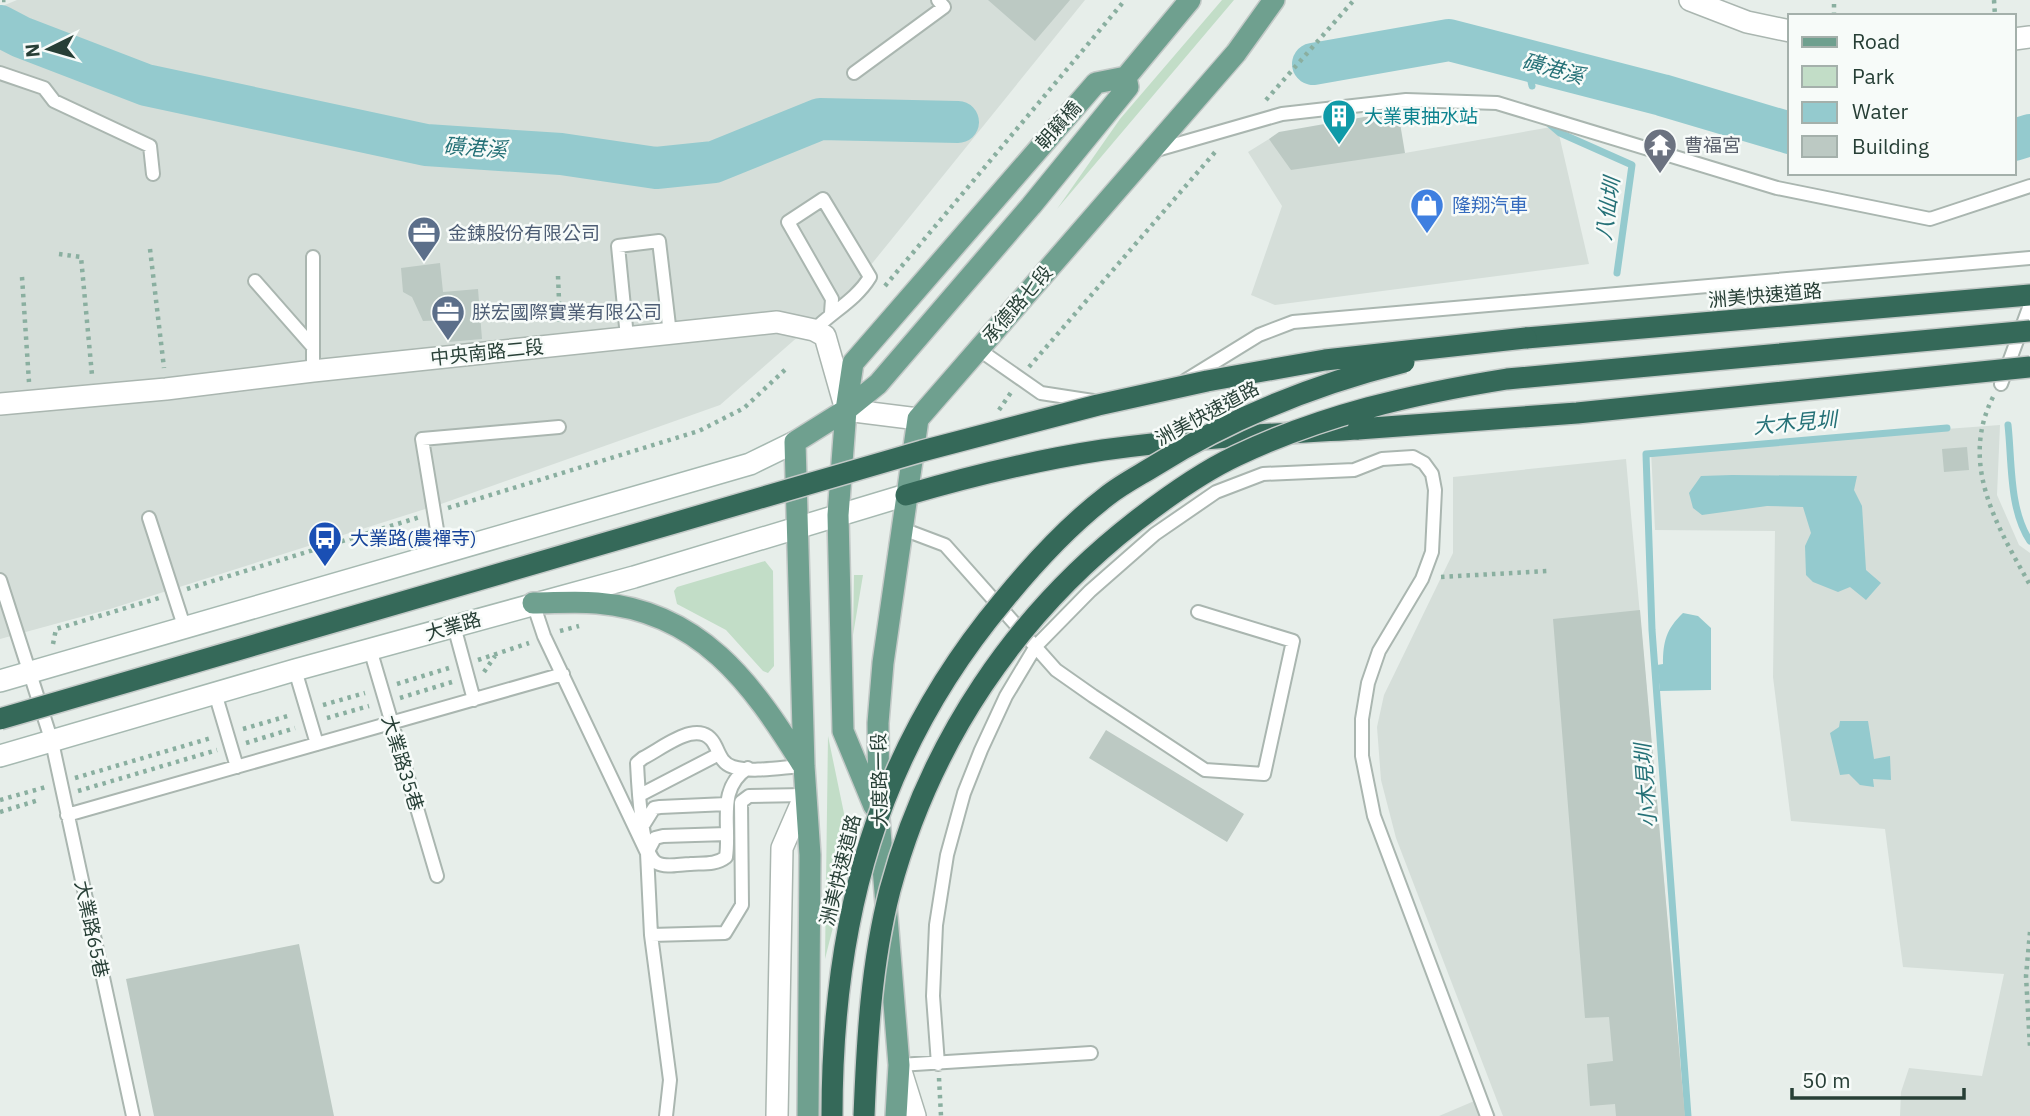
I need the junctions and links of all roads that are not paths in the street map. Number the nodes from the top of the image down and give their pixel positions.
1 (938, 0) edge
2 (1190, 0) edge
3 (1274, 0) edge
4 (1690, 0) edge
5 (1788, 31) edge
6 (0, 73) edge
7 (854, 73) dead end
8 (1126, 77) junction
9 (1149, 152) junction
10 (153, 174) dead end
11 (2030, 186) edge
12 (313, 257) dead end
13 (2030, 257) edge
14 (255, 281) dead end
15 (2030, 295) edge
16 (2030, 305) edge
17 (831, 313) junction
18 (814, 330) junction
19 (2030, 331) edge
20 (670, 334) junction
21 (626, 337) junction
22 (1526, 338) junction
23 (313, 347) junction
24 (978, 349) junction
25 (2030, 366) edge
26 (313, 371) junction
27 (2001, 384) dead end
28 (0, 404) edge
29 (846, 410) junction
30 (918, 419) junction
31 (559, 427) dead end
32 (795, 442) junction
33 (906, 495) junction
34 (838, 515) junction
35 (149, 518) dead end
36 (798, 527) junction
37 (900, 528) junction
38 (440, 554) junction
39 (0, 580) edge
40 (533, 603) junction
41 (1198, 612) dead end
42 (454, 626) junction
43 (185, 629) junction
44 (1036, 646) junction
45 (370, 649) junction
46 (295, 670) junction
47 (31, 672) junction
48 (563, 674) junction
49 (0, 681) edge
50 (215, 693) junction
51 (474, 700) junction
52 (0, 719) edge
53 (391, 722) junction
54 (52, 742) junction
55 (317, 744) junction
56 (719, 754) junction
57 (0, 756) edge
58 (804, 766) junction
59 (237, 767) junction
60 (748, 768) junction
61 (640, 795) junction
62 (805, 795) junction
63 (727, 804) junction
64 (66, 815) junction
65 (878, 818) junction
66 (643, 824) junction
67 (727, 834) junction
68 (647, 853) junction
69 (437, 876) dead end
70 (651, 936) junction
71 (1091, 1053) dead end
72 (938, 1064) junction
73 (899, 1065) junction
74 (133, 1116) edge
75 (666, 1116) edge
76 (777, 1116) edge
77 (808, 1116) edge
78 (832, 1116) edge
79 (864, 1116) edge
80 (896, 1116) edge
81 (915, 1116) edge
82 (1487, 1116) edge

1 - 7 lane
2 - 8 main road
3 - 9 main road, 承德路七段
4 - 5 main road
6 - 10 lane
8 - 29 main road, 朝籟橋
8 - 29 main road, 朝籟橋
9 - 11 lane
9 - 24 main road, 承德路七段
12 - 23 lane
13 - 24 lane
14 - 23 lane
15 - 22 highway, 洲美快速道路
16 - 27 lane
17 - 17 lane
17 - 18 lane
18 - 20 main road, 中央南路二段
18 - 29 main road
19 - 79 highway, bridge
20 - 21 main road, 中央南路二段
20 - 21 lane
21 - 26 main road, 中央南路二段
22 - 52 highway, bridge
22 - 78 highway, 洲美快速道路, bridge
23 - 26 lane
24 - 30 main road, 承德路七段
25 - 33 highway, bridge
26 - 28 main road, 中央南路二段
29 - 30 main road
29 - 32 main road
29 - 34 main road
30 - 33 main road
31 - 38 lane
32 - 36 main road
32 - 38 main road
33 - 34 main road, 大業路
33 - 37 main road, 大度路一段
34 - 36 main road, 大業路
34 - 65 main road
35 - 43 lane
36 - 40 main road, 大業路
36 - 58 main road
37 - 44 lane
37 - 65 main road, 大度路一段
38 - 43 main road
39 - 47 lane, 大業路65巷
40 - 42 main road, 大業路
40 - 48 lane
40 - 58 main road
41 - 44 lane
42 - 45 main road, 大業路
42 - 51 lane
43 - 47 main road
44 - 72 lane
44 - 82 lane
45 - 46 main road, 大業路
45 - 53 lane, 大業路35巷
46 - 50 main road, 大業路
46 - 55 lane
47 - 49 main road
47 - 54 lane, 大業路65巷
48 - 51 lane
48 - 68 lane
50 - 54 main road, 大業路
50 - 59 lane
51 - 53 lane
53 - 55 lane
53 - 69 lane, 大業路35巷
54 - 57 main road, 大業路
54 - 64 lane, 大業路65巷
55 - 59 lane
56 - 60 lane
56 - 61 lane
56 - 61 lane
58 - 60 lane
58 - 62 main road
59 - 64 lane
60 - 63 lane
61 - 66 lane
62 - 70 lane
62 - 76 main road
62 - 77 main road
63 - 66 lane
63 - 67 lane
64 - 74 lane, 大業路65巷
65 - 73 main road, 大度路一段
66 - 68 lane
67 - 68 lane
67 - 68 lane
68 - 70 lane
70 - 75 lane
71 - 72 lane
72 - 73 lane
73 - 80 main road, 大度路一段
73 - 81 main road, 大度路一段

